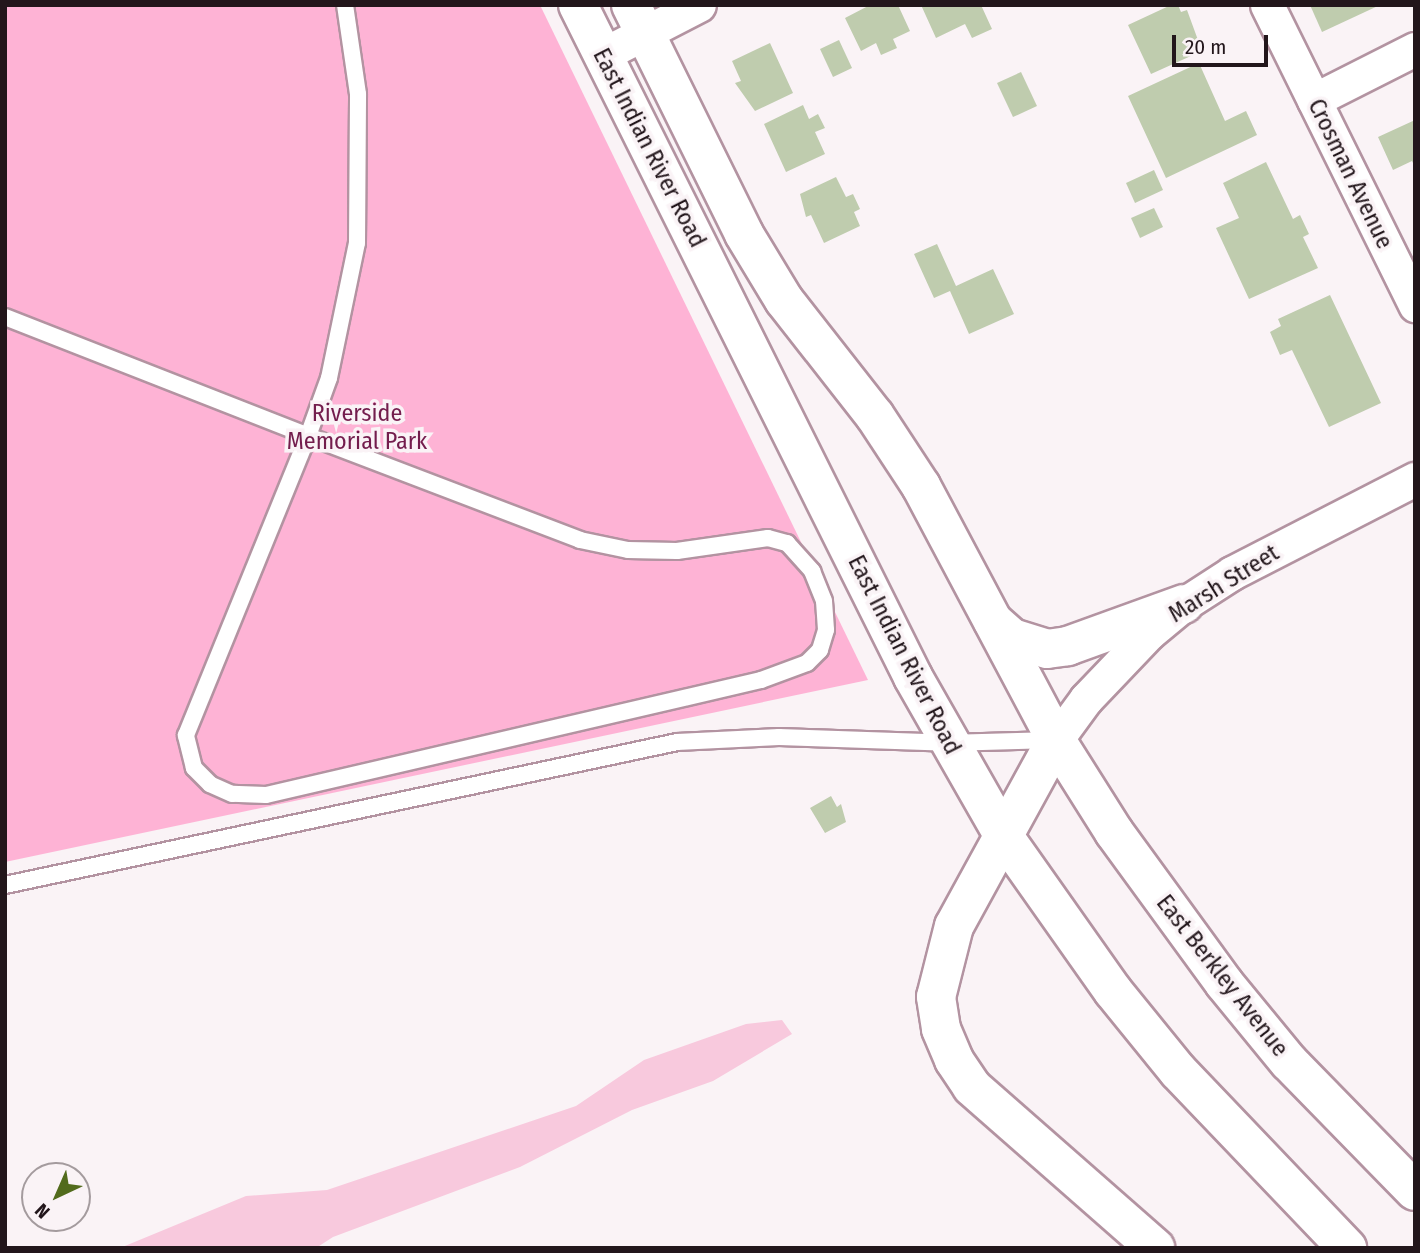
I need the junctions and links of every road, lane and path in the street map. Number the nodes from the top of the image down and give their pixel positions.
1 (345, 5) edge
2 (578, 5) edge
3 (699, 5) edge
4 (1266, 5) edge
5 (638, 19) edge
6 (1415, 49) edge
7 (602, 55) junction
8 (1314, 100) junction
9 (1415, 304) edge
10 (5, 317) edge
11 (308, 436) junction
12 (1415, 479) edge
13 (1184, 604) junction
14 (993, 621) junction
15 (1056, 740) junction
16 (947, 743) junction
17 (1005, 838) junction
18 (5, 885) edge
19 (1415, 1191) edge
20 (1155, 1248) edge
21 (1347, 1248) edge

1 - 11 lane
2 - 7 main road, East Indian River Road
3 - 5 street
4 - 8 street, Crosman Avenue
5 - 7 street
5 - 14 main road, East Indian River Road
6 - 8 street
7 - 16 main road, East Indian River Road
8 - 9 street, Crosman Avenue
10 - 11 lane
11 - 11 lane
12 - 13 street, Marsh Street
13 - 14 main road
13 - 15 street, Marsh Street
14 - 15 main road, East Indian River Road
15 - 16 lane
15 - 17 main road, Marsh Street
15 - 19 main road, East Berkley Avenue
16 - 17 main road, East Indian River Road
16 - 18 lane
17 - 20 main road
17 - 21 main road

